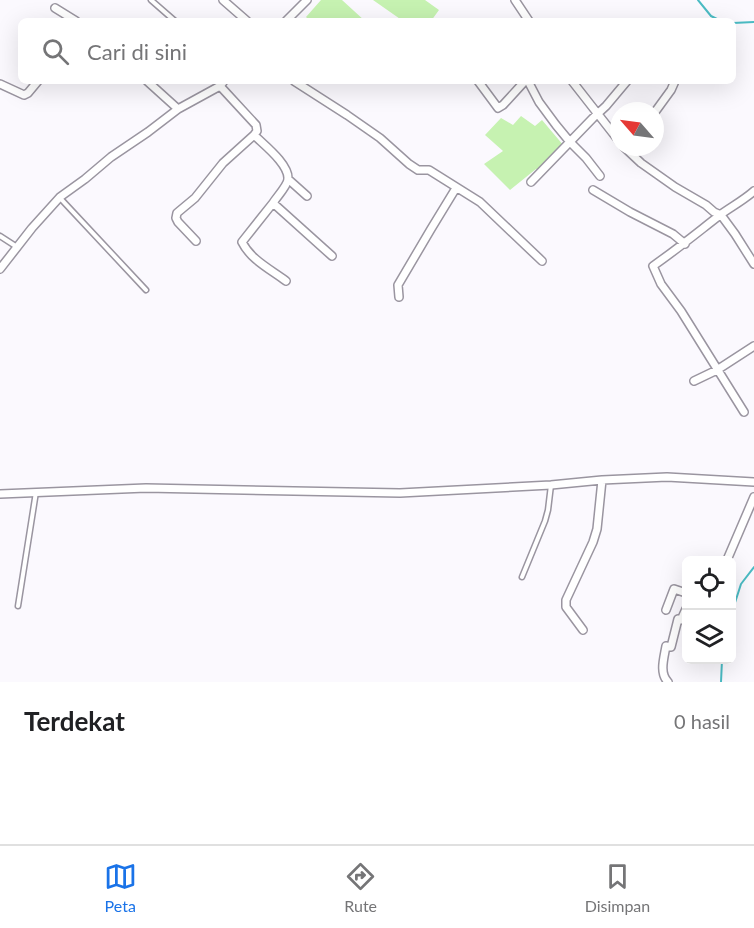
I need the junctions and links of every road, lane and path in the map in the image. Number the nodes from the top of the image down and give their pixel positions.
1 (151, 0) edge
2 (223, 0) edge
3 (515, 0) edge
4 (305, 1) edge
5 (56, 8) dead end
6 (71, 18) edge
7 (172, 18) edge
8 (244, 18) edge
9 (289, 18) edge
10 (527, 18) edge
11 (0, 84) edge
12 (36, 84) edge
13 (150, 84) edge
14 (222, 84) edge
15 (299, 84) edge
16 (479, 84) edge
17 (524, 84) edge
18 (529, 84) edge
19 (574, 84) edge
20 (624, 84) edge
21 (674, 84) edge
22 (662, 102) edge
23 (178, 109) junction
24 (598, 113) junction
25 (610, 131) edge
26 (254, 135) junction
27 (570, 142) junction
28 (634, 156) edge
29 (600, 176) dead end
30 (288, 179) junction
31 (531, 182) dead end
32 (456, 188) junction
33 (593, 190) dead end
34 (754, 190) edge
35 (308, 196) dead end
36 (60, 197) junction
37 (273, 203) junction
38 (721, 215) junction
39 (0, 236) edge
40 (196, 241) dead end
41 (686, 244) junction
42 (18, 247) junction
43 (332, 256) dead end
44 (542, 261) dead end
45 (754, 264) edge
46 (0, 269) edge
47 (286, 281) dead end
48 (146, 291) dead end
49 (399, 297) dead end
50 (754, 346) edge
51 (717, 370) junction
52 (694, 381) dead end
53 (744, 412) dead end
54 (602, 480) junction
55 (754, 482) edge
56 (552, 485) junction
57 (36, 491) junction
58 (0, 494) edge
59 (754, 497) edge
60 (729, 556) edge
61 (522, 577) dead end
62 (682, 592) edge
63 (18, 606) dead end
64 (666, 610) dead end
65 (686, 610) edge
66 (583, 630) dead end
67 (668, 682) edge

1 - 7 lane
2 - 8 street
3 - 10 street
4 - 9 street
5 - 6 street
11 - 12 street
13 - 23 street
14 - 23 street
14 - 26 street
15 - 32 street
16 - 17 street
18 - 27 street
19 - 24 street
20 - 24 street
21 - 22 street
23 - 36 street
24 - 25 street
24 - 27 street
26 - 30 street
26 - 40 street
27 - 29 street
27 - 31 street
28 - 38 street
30 - 35 street
30 - 37 street
32 - 44 street
32 - 49 street
33 - 41 street
34 - 38 street
36 - 42 street
36 - 48 lane
37 - 43 street
37 - 47 street
38 - 41 street
38 - 45 street
39 - 42 lane
41 - 51 street
42 - 46 street
50 - 51 street
51 - 52 street
51 - 53 street
54 - 55 street
54 - 56 street
54 - 66 street
56 - 57 street
56 - 61 lane
57 - 58 street
57 - 63 lane
59 - 60 street
62 - 64 street
65 - 67 street

